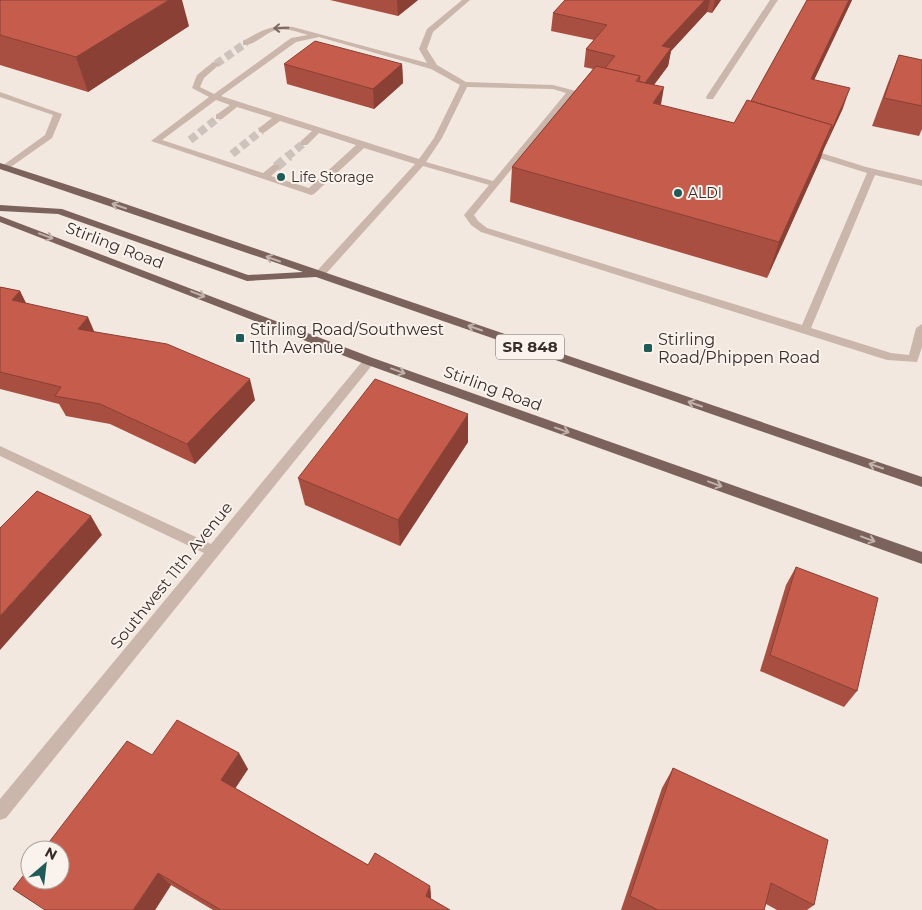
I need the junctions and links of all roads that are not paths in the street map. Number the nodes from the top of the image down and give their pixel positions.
1 (466, 0) edge
2 (774, 0) edge
3 (319, 35) junction
4 (246, 43) tunnel mouth
5 (216, 64) tunnel mouth
6 (434, 67) junction
7 (464, 84) junction
8 (571, 92) junction
9 (0, 94) edge
10 (215, 97) junction
11 (710, 97) dead end
12 (600, 98) edge
13 (236, 104) junction
14 (219, 117) tunnel mouth
15 (279, 117) junction
16 (262, 130) tunnel mouth
17 (319, 130) junction
18 (190, 140) tunnel mouth
19 (304, 143) tunnel mouth
20 (363, 144) junction
21 (178, 149) junction
22 (800, 149) edge
23 (232, 154) tunnel mouth
24 (221, 163) junction
25 (421, 163) junction
26 (2, 167) edge
27 (276, 167) tunnel mouth
28 (872, 171) junction
29 (265, 177) junction
30 (922, 183) edge
31 (494, 184) junction
32 (0, 208) edge
33 (0, 219) edge
34 (319, 275) junction
35 (922, 328) edge
36 (805, 330) junction
37 (370, 361) junction
38 (0, 451) edge
39 (922, 482) edge
40 (214, 551) junction
41 (922, 558) edge
42 (0, 812) edge

1 - 6 street
2 - 11 street
3 -> 4 street
3 - 6 street
3 - 10 street
5 - 10 street
6 - 7 street
7 - 8 street
7 - 25 street
8 - 12 street
8 - 31 street
9 - 26 street
10 - 13 street
10 - 21 street
13 - 14 street
13 - 15 street
15 - 16 street
15 - 17 street
17 - 19 street
17 - 20 street
18 - 21 street
20 - 25 street
20 - 29 street
21 - 24 street
22 - 28 street
23 - 24 street
24 - 29 street
25 - 31 street
25 - 34 street
34 -> 26 main road, SR 848
27 - 29 street
28 - 30 street
28 - 36 street
31 - 36 street
32 - 34 main road
33 -> 37 main road, Stirling Road
39 -> 34 main road, SR 848
35 - 36 street
37 - 40 street, Southwest 11th Avenue
37 -> 41 main road, Stirling Road
38 - 40 street
40 - 42 street, Southwest 11th Avenue

